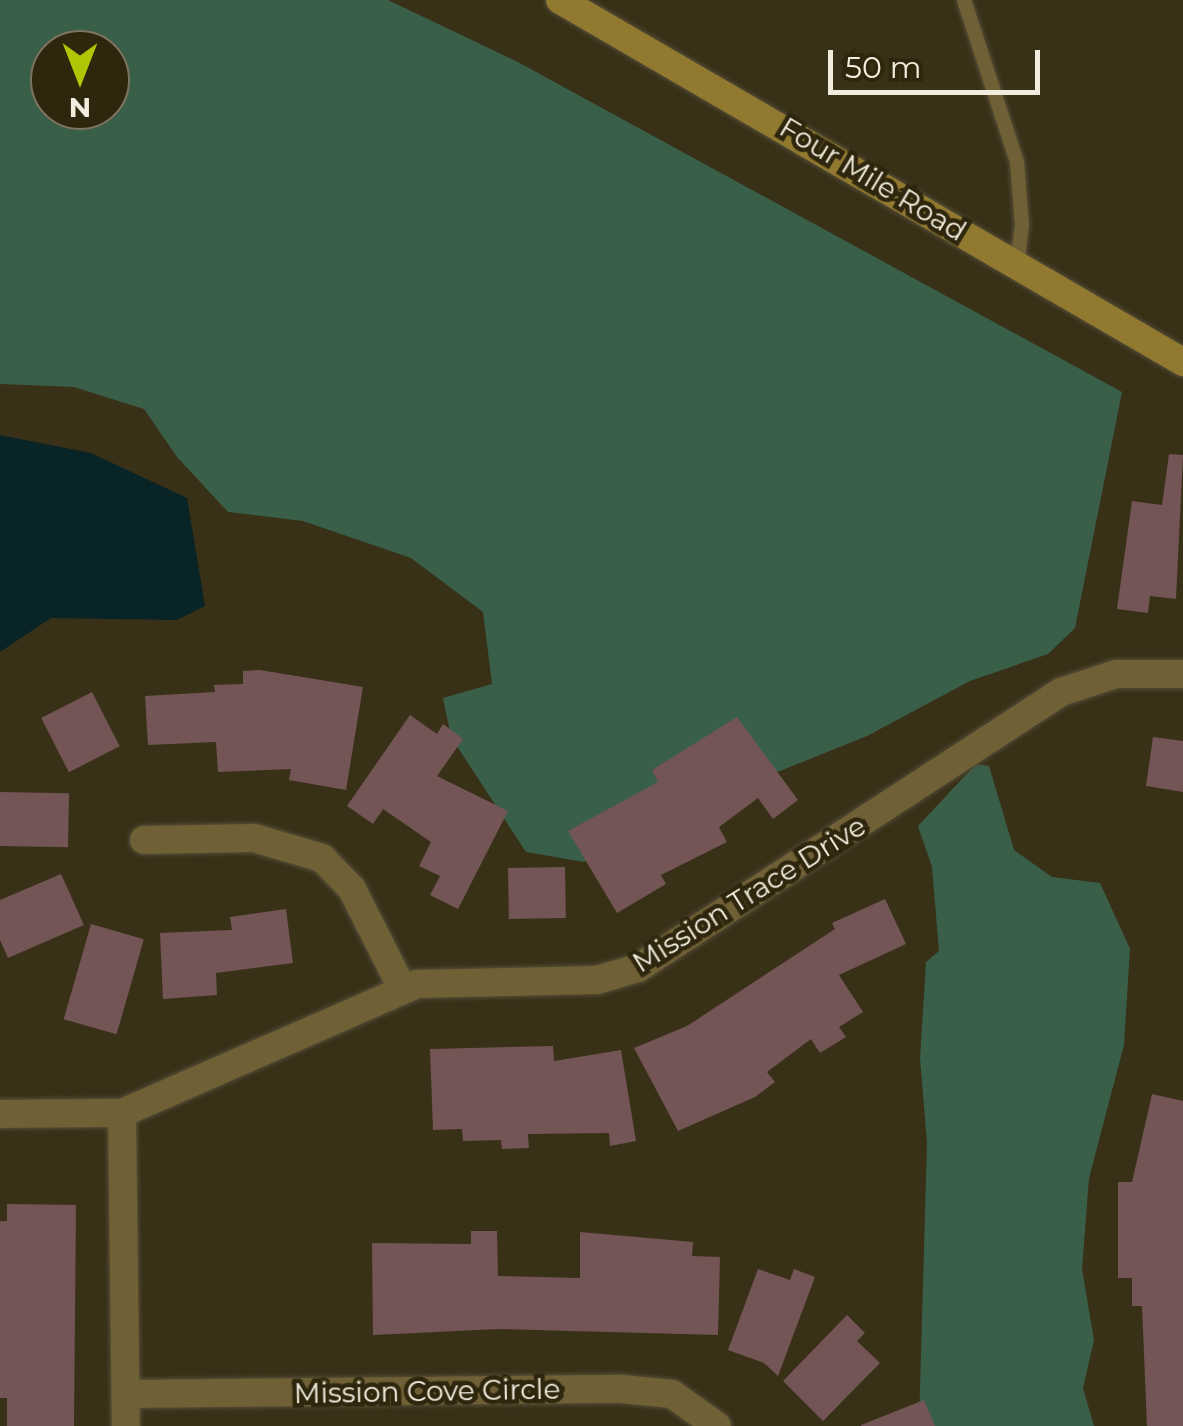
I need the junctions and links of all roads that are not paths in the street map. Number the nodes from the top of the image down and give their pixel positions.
1 (560, 0) edge
2 (964, 0) edge
3 (1016, 264) junction
4 (1183, 362) edge
5 (1183, 674) edge
6 (144, 840) dead end
7 (403, 990) junction
8 (122, 1113) junction
9 (0, 1114) edge
10 (126, 1394) junction
11 (126, 1426) edge
12 (718, 1426) edge

1 - 3 main road, Four Mile Road
2 - 3 lane
3 - 4 main road, Four Mile Road
5 - 7 street, Mission Trace Drive
6 - 7 street
7 - 8 street, Mission Trace Drive
8 - 9 street
8 - 10 street
10 - 11 street
10 - 12 street, Mission Cove Circle

